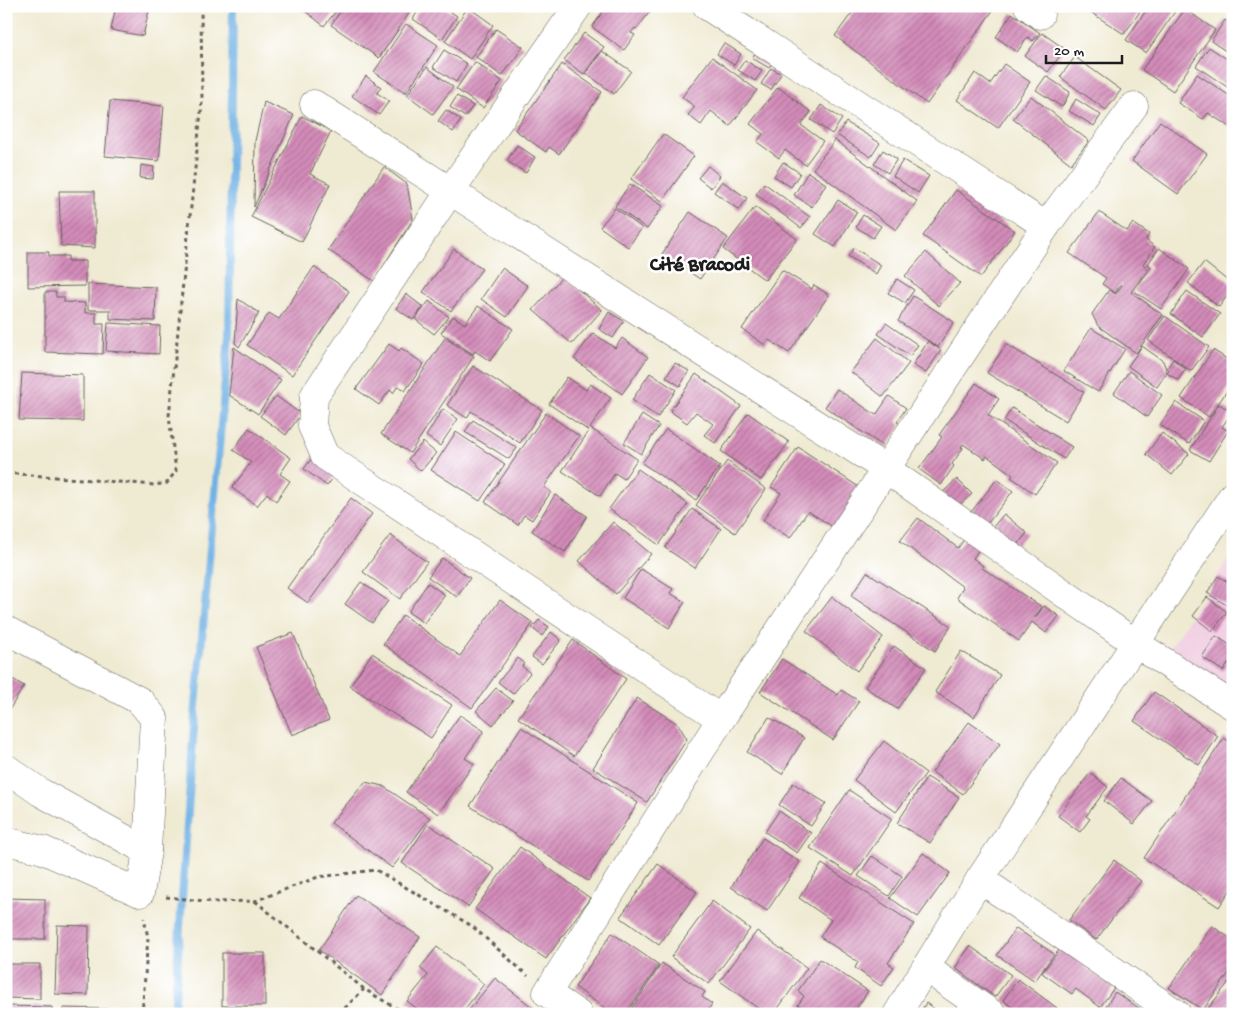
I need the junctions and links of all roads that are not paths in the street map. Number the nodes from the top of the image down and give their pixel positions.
1 (578, 6) edge
2 (707, 6) edge
3 (314, 104) dead end
4 (1134, 106) dead end
5 (451, 190) junction
6 (1046, 226) junction
7 (886, 469) junction
8 (1233, 495) edge
9 (6, 630) edge
10 (1135, 643) junction
11 (1233, 706) edge
12 (721, 719) junction
13 (6, 768) edge
14 (6, 841) edge
15 (147, 851) junction
16 (980, 879) junction
17 (926, 968) junction
18 (578, 1014) edge
19 (897, 1014) edge
20 (992, 1014) edge
21 (1177, 1014) edge

1 - 5 street
2 - 6 street
3 - 5 street
4 - 6 street
5 - 7 street
5 - 12 street
6 - 7 street
7 - 10 street
7 - 12 street
8 - 10 street
9 - 15 street
10 - 11 street
10 - 16 street
12 - 18 street
13 - 15 street
14 - 15 street
16 - 17 street
16 - 21 street
17 - 19 street
17 - 20 street

